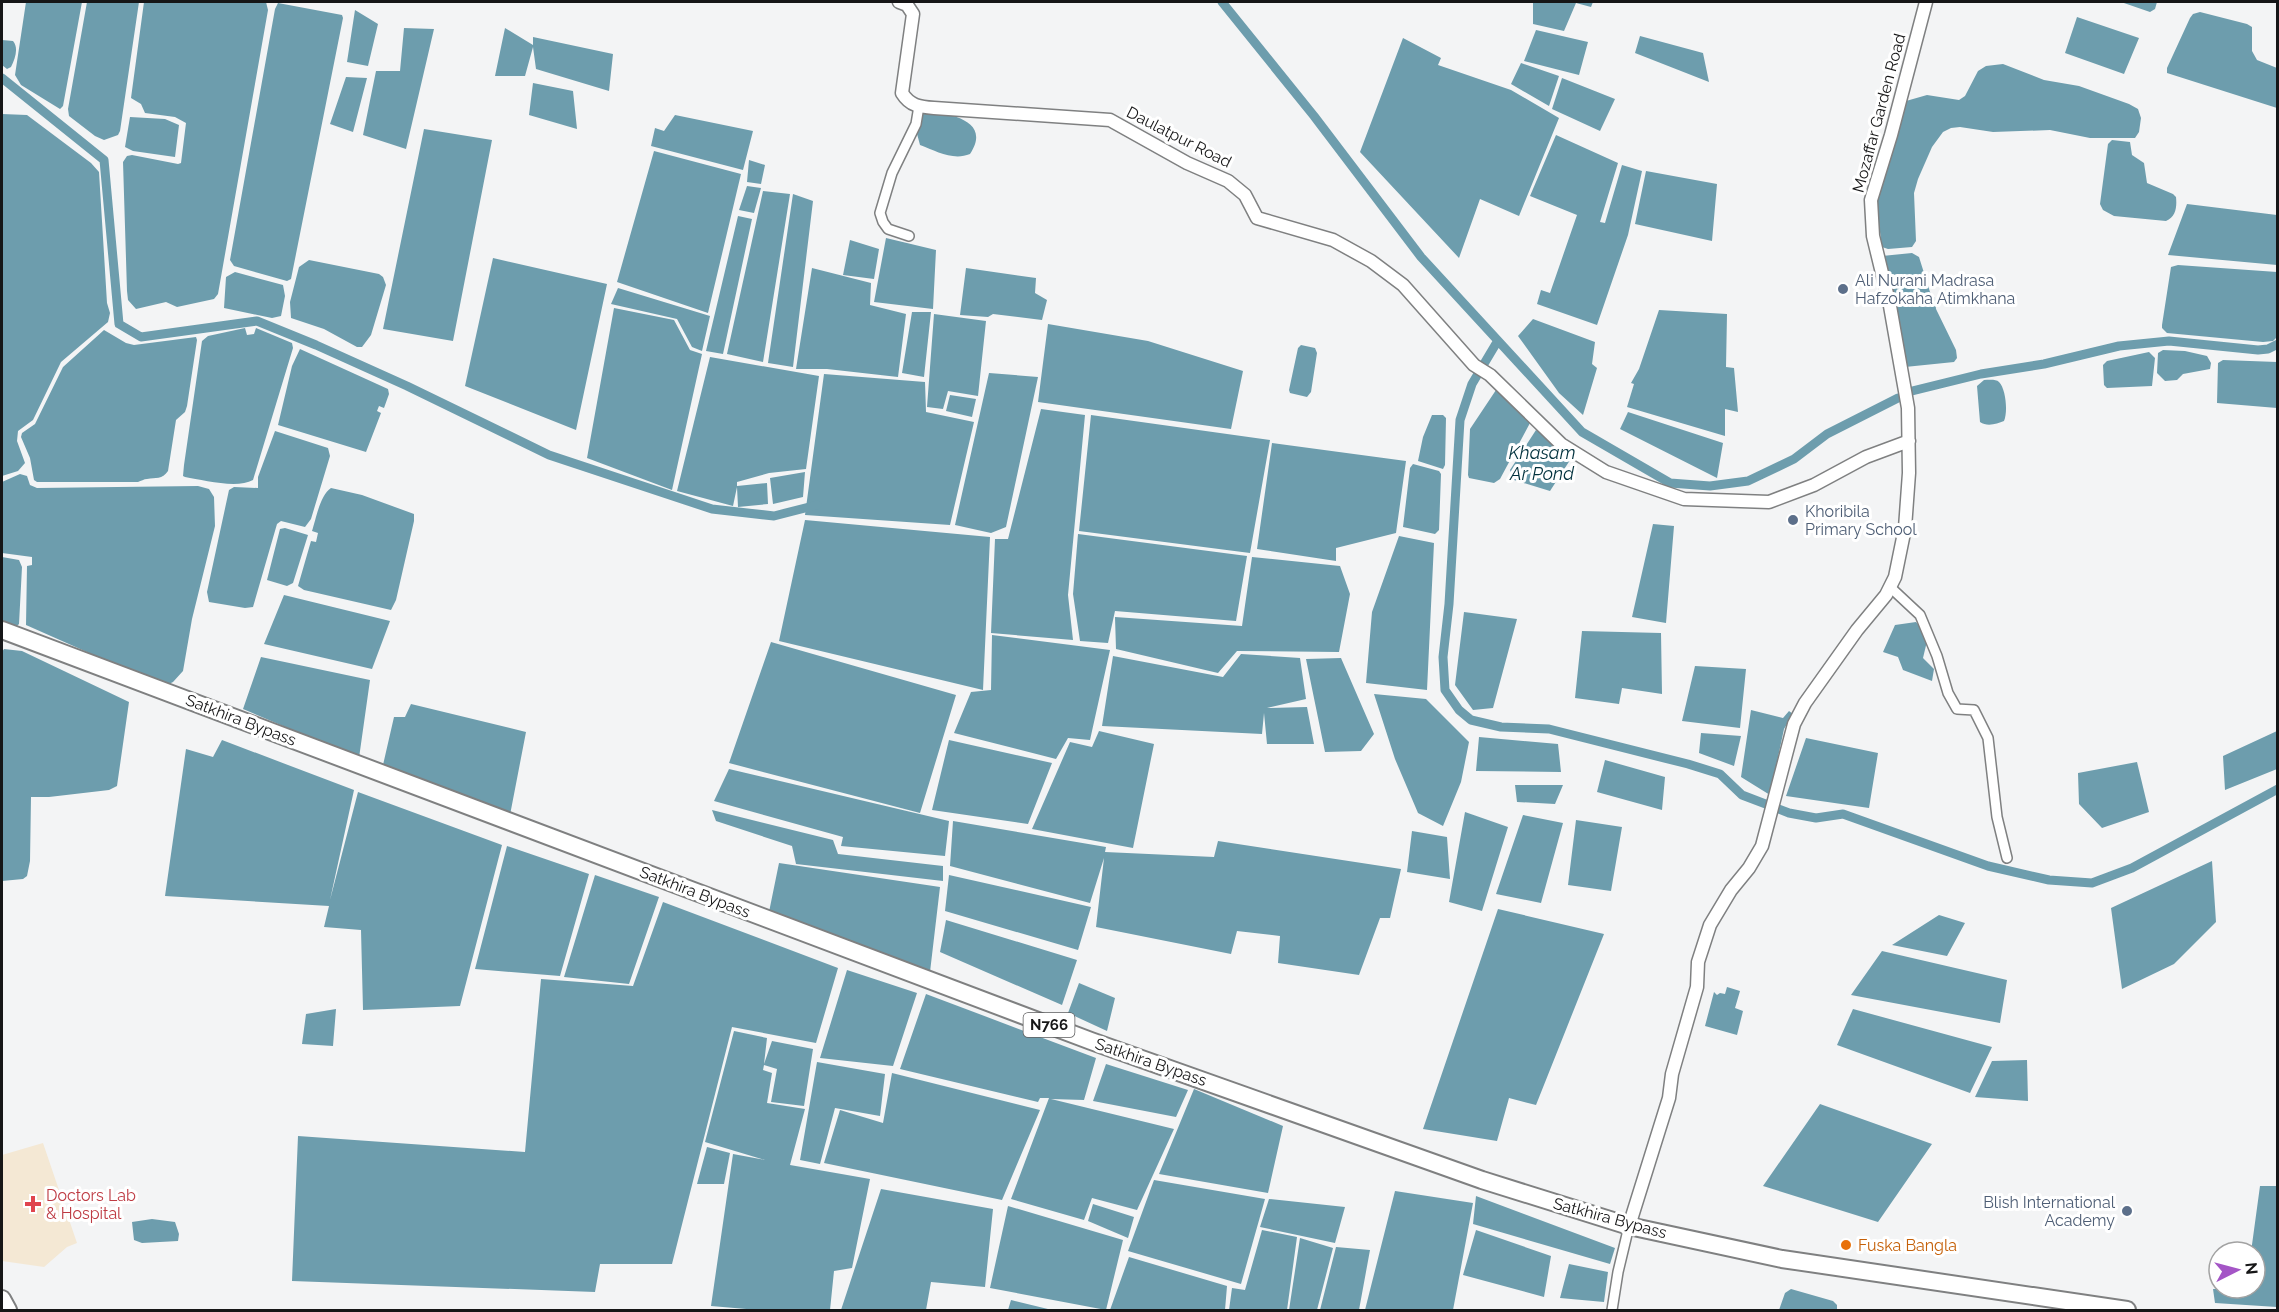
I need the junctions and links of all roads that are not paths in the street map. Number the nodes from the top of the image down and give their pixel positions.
1 (899, 2) edge
2 (1926, 2) edge
3 (919, 106) junction
4 (909, 236) dead end
5 (1909, 441) junction
6 (1890, 587) junction
7 (2, 630) edge
8 (2007, 858) dead end
9 (1629, 1226) junction
10 (2, 1299) edge
11 (8, 1311) edge
12 (1612, 1311) edge
13 (2127, 1311) edge

1 - 3 street
2 - 5 street, Mozaffar Garden Road
3 - 4 street
3 - 5 street, Daulatpur Road
5 - 6 street
6 - 8 street
6 - 9 street
7 - 9 highway, Satkhira Bypass / N766
9 - 12 street
9 - 13 highway, Satkhira Bypass / N766
10 - 11 highway

